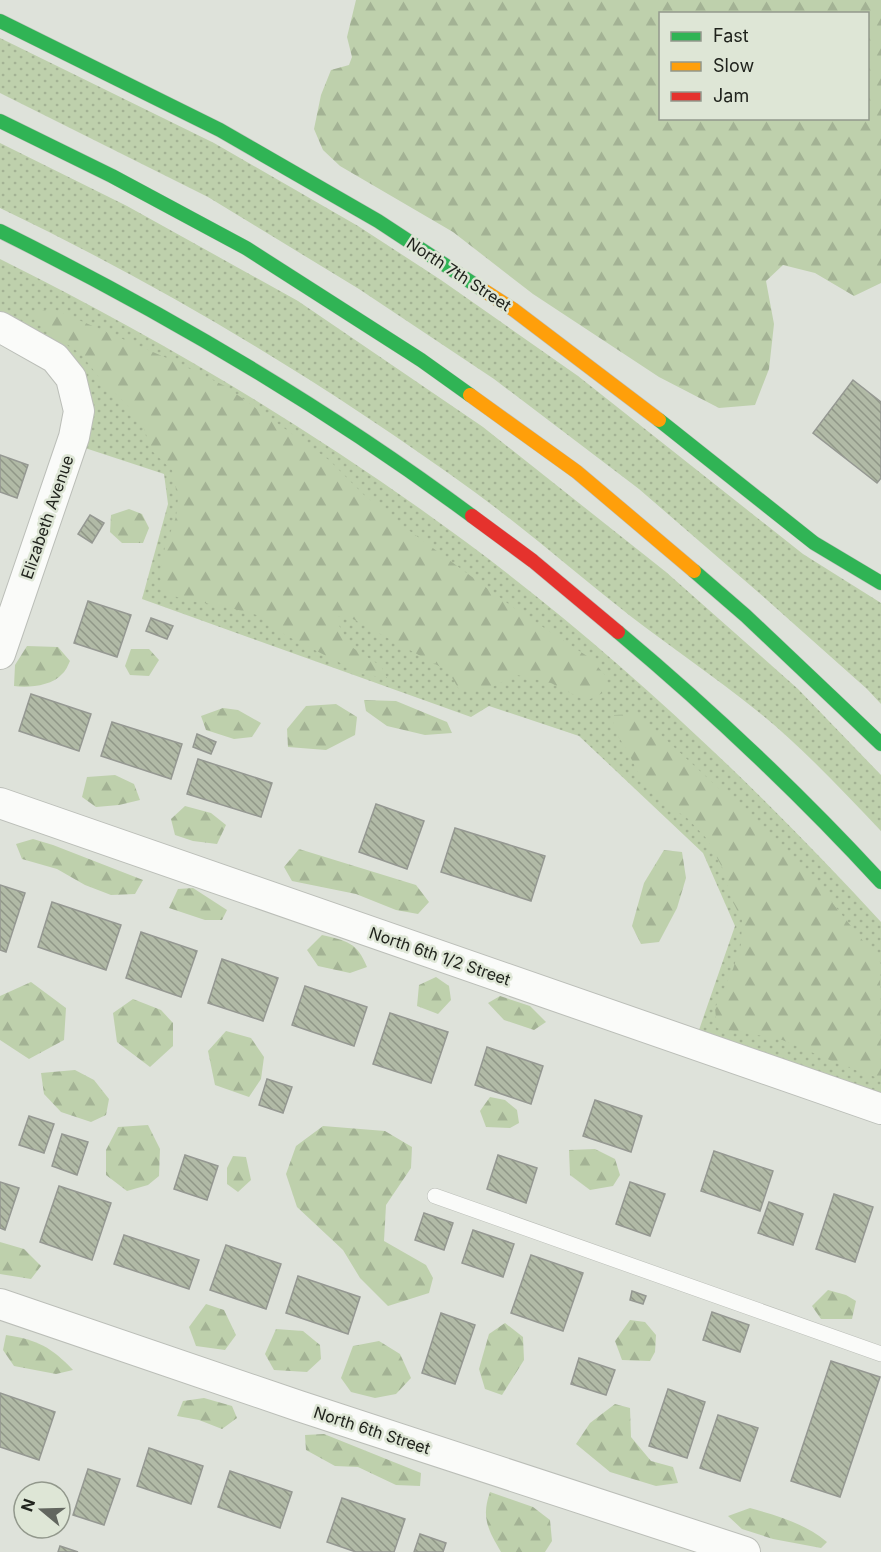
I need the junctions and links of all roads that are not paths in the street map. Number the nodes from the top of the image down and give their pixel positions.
1 (0, 21) edge
2 (0, 121) edge
3 (0, 231) edge
4 (0, 327) edge
5 (881, 583) edge
6 (0, 654) edge
7 (881, 744) edge
8 (0, 803) edge
9 (881, 882) edge
10 (881, 1109) edge
11 (435, 1196) dead end
12 (0, 1304) edge
13 (881, 1354) edge
14 (745, 1552) edge

1 - 5 main road, North 7th Street
2 - 7 main road
3 - 9 main road
4 - 6 street, Elizabeth Avenue
8 - 10 street, North 6th 1/2 Street
11 - 13 lane
12 - 14 street, North 6th Street

